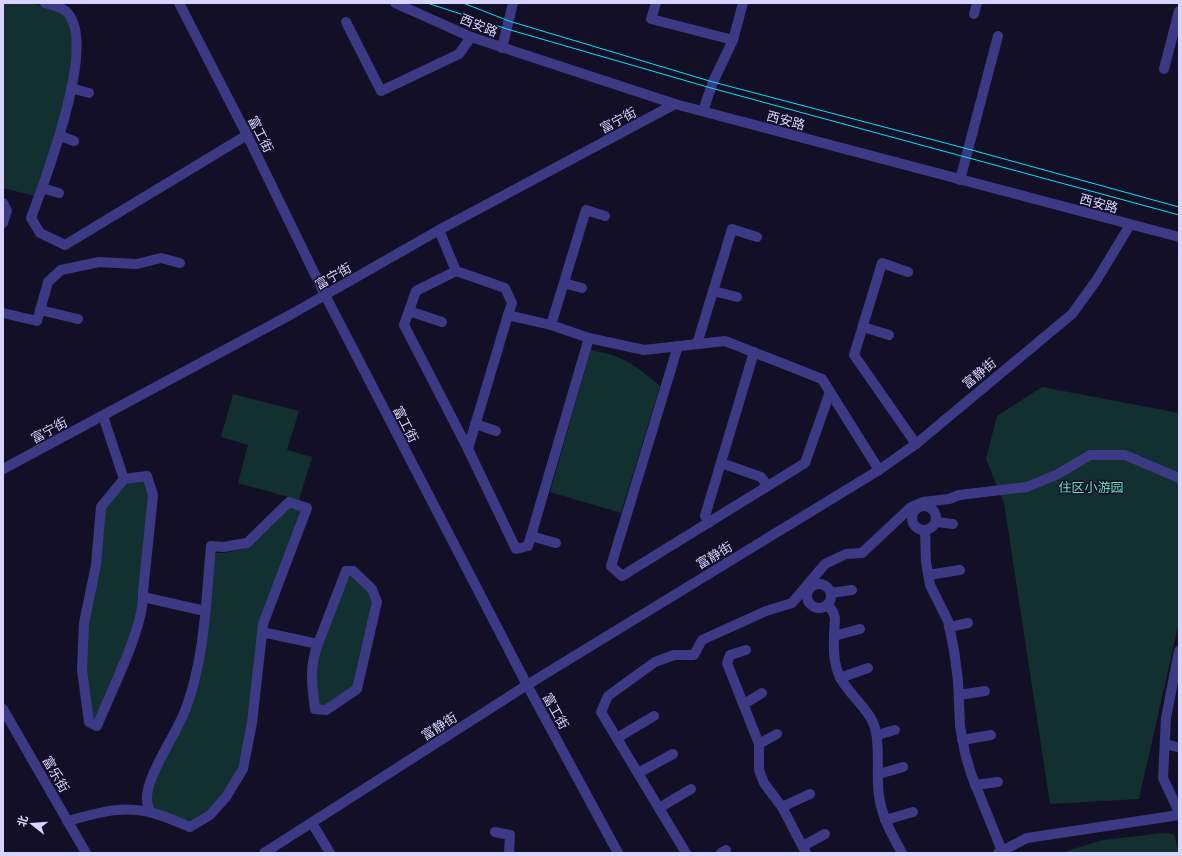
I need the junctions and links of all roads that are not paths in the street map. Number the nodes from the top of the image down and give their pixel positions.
1 (45, 3) edge
2 (179, 3) edge
3 (395, 3) edge
4 (513, 3) edge
5 (656, 3) edge
6 (743, 3) edge
7 (977, 3) edge
8 (1179, 11) edge
9 (974, 14) dead end
10 (346, 22) dead end
11 (998, 36) dead end
12 (471, 37) junction
13 (732, 40) junction
14 (502, 48) junction
15 (1164, 69) dead end
16 (71, 88) junction
17 (89, 93) dead end
18 (675, 104) junction
19 (703, 111) junction
20 (247, 135) junction
21 (60, 136) junction
22 (74, 141) dead end
23 (960, 180) junction
24 (42, 188) junction
25 (59, 193) dead end
26 (3, 203) edge
27 (605, 216) dead end
28 (3, 223) edge
29 (1130, 224) junction
30 (439, 230) junction
31 (757, 237) dead end
32 (1179, 237) edge
33 (180, 263) dead end
34 (456, 271) junction
35 (908, 272) dead end
36 (564, 283) junction
37 (582, 288) dead end
38 (713, 291) junction
39 (325, 295) junction
40 (737, 297) dead end
41 (40, 310) junction
42 (409, 312) junction
43 (3, 313) edge
44 (508, 315) junction
45 (78, 319) dead end
46 (442, 322) dead end
47 (551, 325) junction
48 (863, 327) junction
49 (889, 335) dead end
50 (590, 338) junction
51 (697, 344) junction
52 (678, 346) junction
53 (754, 352) junction
54 (830, 392) junction
55 (103, 416) junction
56 (475, 424) junction
57 (496, 431) dead end
58 (916, 444) junction
59 (468, 449) junction
60 (721, 463) junction
61 (3, 469) edge
62 (878, 470) junction
63 (1179, 478) edge
64 (124, 479) junction
65 (768, 486) junction
66 (936, 522) junction
67 (709, 523) junction
68 (953, 524) dead end
69 (925, 530) junction
70 (532, 536) junction
71 (556, 543) dead end
72 (960, 570) dead end
73 (928, 576) junction
74 (852, 590) dead end
75 (831, 593) junction
76 (143, 597) junction
77 (828, 604) junction
78 (205, 611) junction
79 (968, 623) dead end
80 (949, 627) junction
81 (860, 629) dead end
82 (262, 632) junction
83 (834, 636) junction
84 (318, 644) junction
85 (746, 650) dead end
86 (1179, 651) edge
87 (868, 668) dead end
88 (840, 678) junction
89 (527, 685) junction
90 (985, 691) dead end
91 (762, 693) dead end
92 (959, 695) junction
93 (1175, 696) edge
94 (744, 704) junction
95 (3, 709) edge
96 (654, 716) dead end
97 (895, 730) dead end
98 (777, 734) dead end
99 (877, 735) junction
100 (992, 735) dead end
101 (617, 738) junction
102 (962, 740) junction
103 (759, 744) junction
104 (1165, 744) junction
105 (1177, 747) dead end
106 (673, 754) dead end
107 (903, 767) dead end
108 (638, 773) junction
109 (879, 774) junction
110 (998, 782) dead end
111 (975, 785) junction
112 (691, 789) dead end
113 (810, 794) dead end
114 (782, 807) junction
115 (659, 808) junction
116 (150, 812) junction
117 (912, 812) dead end
118 (1179, 814) edge
119 (885, 820) junction
120 (67, 821) junction
121 (312, 822) junction
122 (495, 832) dead end
123 (825, 834) dead end
124 (805, 849) edge
125 (1000, 852) edge
126 (86, 853) edge
127 (264, 853) edge
128 (330, 853) edge
129 (509, 853) edge
130 (618, 853) edge
131 (686, 853) edge
132 (902, 853) edge

1 - 16 street
2 - 20 street, 富工街
3 - 12 street, 西安路
4 - 14 street
5 - 13 street
6 - 13 street
7 - 9 street
8 - 15 street
10 - 12 street
11 - 23 street
12 - 14 street, 西安路
13 - 19 street
14 - 18 street, 西安路
16 - 17 street
16 - 21 street
18 - 19 street, 西安路
18 - 30 street, 富宁街
19 - 23 street, 西安路
20 - 24 street
20 - 39 street, 富工街
21 - 22 street
21 - 24 street
23 - 29 street, 西安路
24 - 25 street
26 - 28 street
27 - 36 street
29 - 32 street, 西安路
29 - 58 street, 富静街
30 - 34 street
30 - 39 street, 富宁街
31 - 38 street
33 - 41 street
34 - 42 street
34 - 44 street
35 - 48 street
36 - 37 street
36 - 47 street
38 - 40 street
38 - 51 street
39 - 55 street, 富宁街
39 - 89 street, 富工街
41 - 43 street
41 - 45 street
42 - 46 street
42 - 59 street
44 - 47 street
44 - 56 street
47 - 50 street
48 - 49 street
48 - 58 street
50 - 52 street
50 - 70 street
51 - 52 street
51 - 53 street
52 - 67 street
53 - 54 street
53 - 60 street
54 - 62 street
54 - 65 street
55 - 61 street, 富宁街
55 - 64 street
56 - 57 street
56 - 59 street
58 - 62 street, 富静街
59 - 70 street
60 - 65 street
60 - 67 street
62 - 89 street, 富静街
63 - 101 street
64 - 76 street
64 - 76 street
65 - 67 street
66 - 68 street
66 - 69 street
66 - 69 street
69 - 73 street
70 - 71 street
72 - 73 street
73 - 80 street
74 - 75 street
75 - 77 street
75 - 77 street
76 - 78 street
77 - 83 street
78 - 82 street
78 - 116 street
79 - 80 street
80 - 92 street
81 - 83 street
82 - 84 street
82 - 116 street
83 - 88 street
84 - 84 street
85 - 94 street
86 - 93 street
87 - 88 street
88 - 99 street
89 - 121 street, 富静街
89 - 130 street, 富工街
90 - 92 street
91 - 94 street
92 - 102 street
93 - 104 street
94 - 103 street
95 - 120 street, 富乐街
96 - 101 street
97 - 99 street
98 - 103 street
99 - 109 street
100 - 102 street
101 - 108 street
102 - 111 street
103 - 114 street
104 - 105 street
104 - 118 street
106 - 108 street
107 - 109 street
108 - 115 street
109 - 119 street
110 - 111 street
111 - 125 street
112 - 115 street
113 - 114 street
114 - 124 street
115 - 131 street
116 - 120 street
117 - 119 street
118 - 125 street
119 - 132 street
120 - 126 street, 富乐街
121 - 127 street, 富静街
121 - 128 street
122 - 129 street
123 - 124 street

